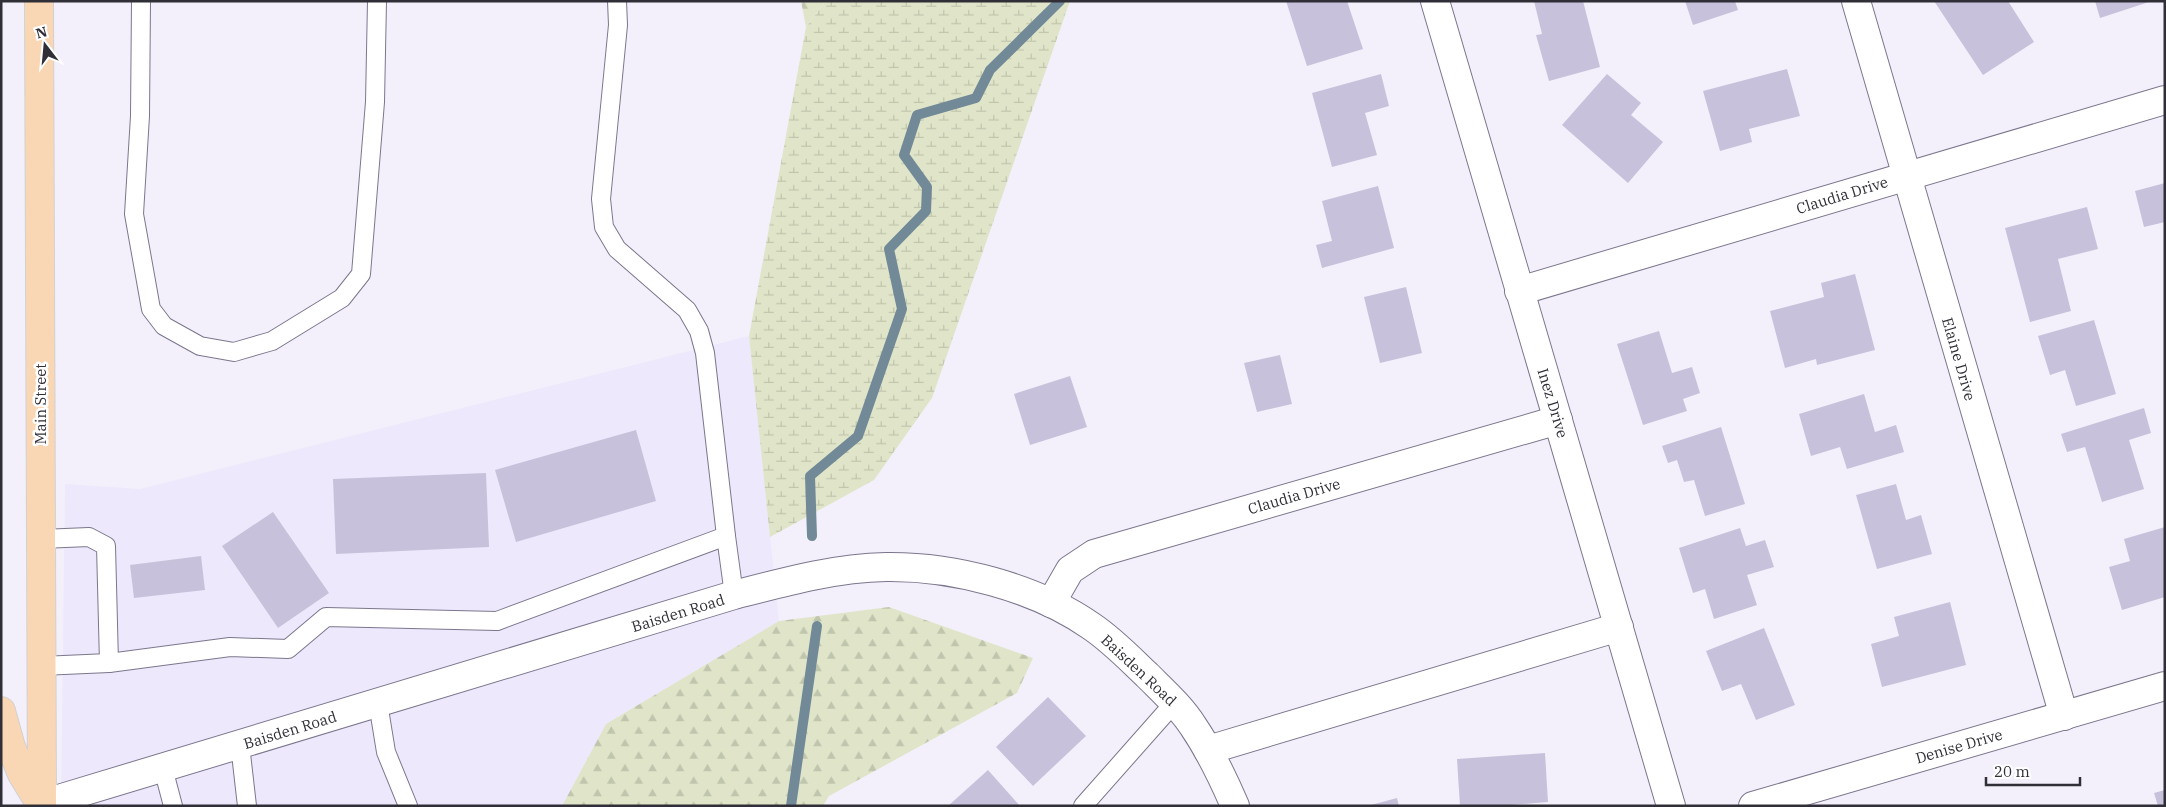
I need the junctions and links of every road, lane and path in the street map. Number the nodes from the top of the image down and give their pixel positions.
1 (39, 1) edge
2 (140, 1) edge
3 (377, 1) edge
4 (617, 1) edge
5 (1435, 1) edge
6 (1856, 1) edge
7 (2165, 100) edge
8 (1906, 176) junction
9 (1519, 291) junction
10 (1558, 420) junction
11 (726, 536) junction
12 (41, 538) junction
13 (734, 596) junction
14 (1051, 603) junction
15 (1620, 627) junction
16 (109, 663) junction
17 (41, 666) junction
18 (2165, 686) edge
19 (1175, 702) junction
20 (378, 703) junction
21 (1, 711) edge
22 (2064, 716) junction
23 (240, 745) junction
24 (1208, 750) junction
25 (162, 768) junction
26 (41, 805) edge
27 (173, 806) edge
28 (247, 806) edge
29 (408, 806) edge
30 (1083, 806) edge
31 (1235, 806) edge
32 (1671, 806) edge
33 (1753, 806) edge

1 - 12 main road, Main Street
2 - 3 lane
4 - 11 lane
5 - 9 street, Inez Drive
6 - 8 street, Elaine Drive
7 - 8 street, Claudia Drive
8 - 9 street, Claudia Drive
8 - 22 street, Elaine Drive
9 - 10 street, Inez Drive
10 - 14 street, Claudia Drive
10 - 15 street, Inez Drive
11 - 13 lane
11 - 16 lane
12 - 16 lane
12 - 17 main road, Main Street
13 - 14 street, Baisden Road
13 - 20 street, Baisden Road
14 - 19 street, Baisden Road
15 - 24 street
15 - 32 street, Inez Drive
16 - 17 lane
17 - 26 main road, Main Street
18 - 22 street, Denise Drive
19 - 24 street, Baisden Road
19 - 30 lane
20 - 23 street, Baisden Road
20 - 29 lane
21 - 26 main road
22 - 33 street, Denise Drive
23 - 25 street, Baisden Road
23 - 28 lane
24 - 31 street, Baisden Road
25 - 26 street, Baisden Road
25 - 27 lane

